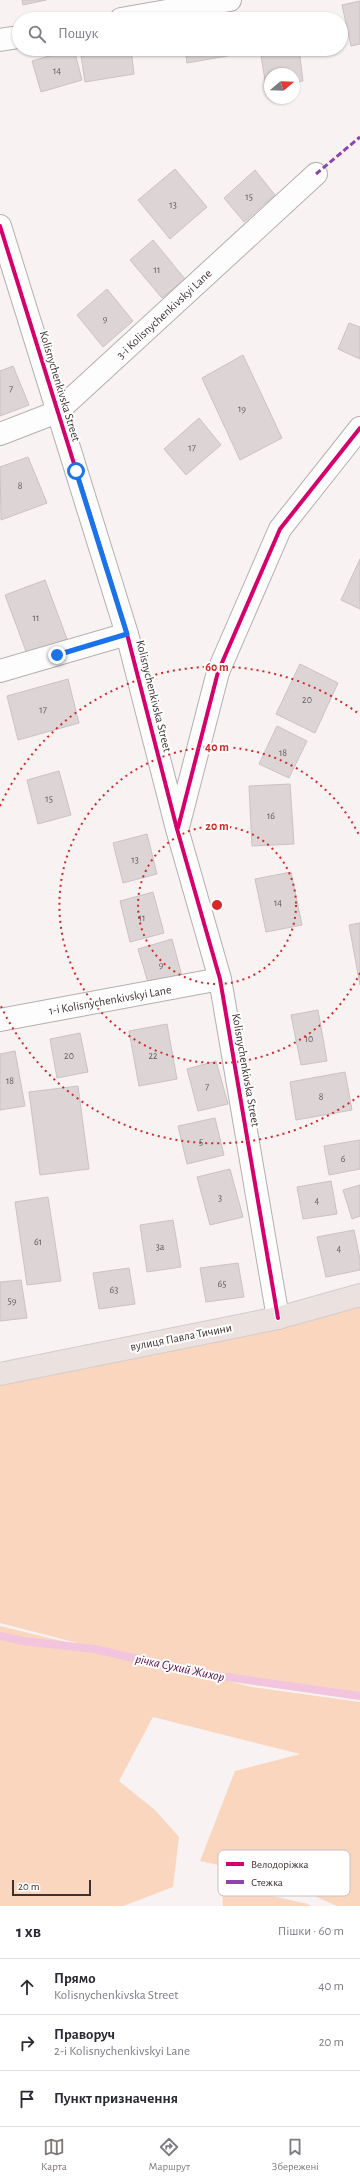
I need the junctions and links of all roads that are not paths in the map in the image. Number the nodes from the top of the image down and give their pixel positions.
1 (230, 0) edge
2 (161, 12) edge
3 (12, 38) edge
4 (0, 40) edge
5 (316, 174) dead end
6 (0, 226) edge
7 (57, 412) junction
8 (360, 428) edge
9 (0, 434) edge
10 (127, 634) junction
11 (0, 671) edge
12 (177, 829) junction
13 (220, 979) junction
14 (0, 1020) edge
15 (360, 1295) edge
16 (278, 1318) junction
17 (0, 1374) edge

1 - 2 street
3 - 4 street
5 - 7 street, 3-i Kolisnychenkivskyi Lane
6 - 7 street, Kolisnychenkivska Street
7 - 9 street, 3-i Kolisnychenkivskyi Lane
7 - 10 street, Kolisnychenkivska Street
8 - 12 street
10 - 11 street
10 - 12 street, Kolisnychenkivska Street
12 - 13 street, Kolisnychenkivska Street
13 - 14 street, 1-i Kolisnychenkivskyi Lane
13 - 16 street, Kolisnychenkivska Street
15 - 16 main road, вулиця Павла Тичини
16 - 17 main road, вулиця Павла Тичини

